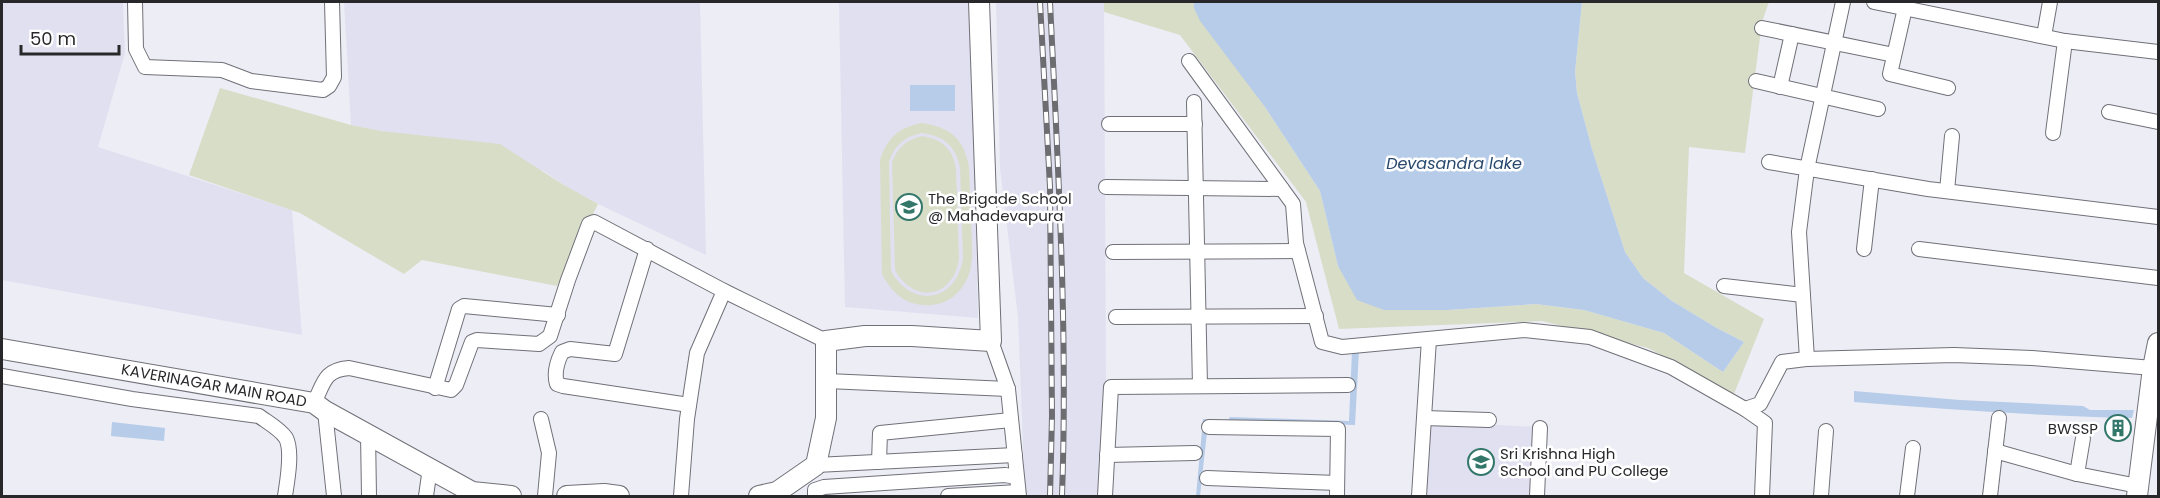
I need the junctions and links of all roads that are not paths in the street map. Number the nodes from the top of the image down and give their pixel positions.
1 (135, 2) edge
2 (332, 2) edge
3 (979, 2) edge
4 (1843, 2) edge
5 (1874, 2) edge
6 (2050, 2) edge
7 (1905, 8) junction
8 (1762, 28) dead end
9 (1792, 34) junction
10 (2044, 36) junction
11 (2065, 40) junction
12 (2158, 52) edge
13 (1894, 55) junction
14 (1189, 61) dead end
15 (1756, 81) dead end
16 (1780, 87) junction
17 (1948, 88) dead end
18 (1823, 96) junction
19 (1194, 102) dead end
20 (1878, 109) dead end
21 (2109, 112) dead end
22 (2158, 122) edge
23 (1109, 124) dead end
24 (1195, 124) junction
25 (2053, 133) dead end
26 (1952, 136) dead end
27 (1769, 162) dead end
28 (1807, 169) junction
29 (1872, 179) junction
30 (1106, 187) dead end
31 (1196, 188) junction
32 (1282, 189) junction
33 (1947, 191) junction
34 (2158, 218) edge
35 (647, 249) junction
36 (1864, 249) dead end
37 (1919, 249) dead end
38 (1298, 251) junction
39 (1113, 252) dead end
40 (1197, 252) junction
41 (2158, 278) edge
42 (1724, 286) dead end
43 (724, 291) junction
44 (1803, 295) junction
45 (558, 315) junction
46 (1316, 316) junction
47 (1116, 317) dead end
48 (1198, 317) junction
49 (1429, 339) junction
50 (826, 341) junction
51 (991, 341) junction
52 (2158, 343) edge
53 (2, 348) edge
54 (1807, 359) junction
55 (2153, 368) junction
56 (2, 376) edge
57 (827, 381) junction
58 (1348, 385) dead end
59 (1200, 386) junction
60 (435, 388) junction
61 (1008, 388) junction
62 (689, 405) junction
63 (319, 407) junction
64 (1745, 409) junction
65 (1424, 418) junction
66 (1999, 418) dead end
67 (541, 419) dead end
68 (1011, 420) junction
69 (1489, 420) dead end
70 (1209, 427) dead end
71 (1540, 428) dead end
72 (1826, 431) dead end
73 (368, 434) junction
74 (2083, 438) dead end
75 (2151, 446) edge
76 (1913, 448) dead end
77 (1995, 451) junction
78 (1195, 453) dead end
79 (1015, 455) junction
80 (1107, 455) junction
81 (879, 462) junction
82 (816, 465) junction
83 (430, 468) junction
84 (2077, 474) junction
85 (1016, 477) junction
86 (964, 478) junction
87 (1207, 478) dead end
88 (287, 481) junction
89 (1337, 490) edge
90 (2137, 491) edge
91 (1018, 494) edge
92 (274, 496) edge
93 (285, 496) edge
94 (334, 496) edge
95 (369, 496) edge
96 (426, 496) edge
97 (511, 496) edge
98 (545, 496) edge
99 (567, 496) edge
100 (619, 496) edge
101 (681, 496) edge
102 (759, 496) edge
103 (815, 496) edge
104 (948, 496) edge
105 (964, 496) edge
106 (1105, 496) edge
107 (1419, 496) edge
108 (1537, 496) edge
109 (1762, 496) edge
110 (1821, 496) edge
111 (1906, 496) edge
112 (1990, 496) edge

1 - 2 street
3 - 51 street
4 - 18 street
5 - 7 street
6 - 10 street
7 - 10 street
7 - 13 street
8 - 9 street
9 - 13 street
9 - 16 street
10 - 11 street
11 - 12 street
11 - 25 street
13 - 17 street
14 - 32 street
15 - 16 street
16 - 18 street
18 - 20 street
18 - 28 street
19 - 24 street
21 - 22 street
23 - 24 street
24 - 31 street
26 - 33 street
27 - 28 street
28 - 29 street
28 - 44 street
29 - 33 street
29 - 36 street
30 - 31 street
31 - 32 street
31 - 40 street
32 - 38 street
33 - 34 street
35 - 43 street
35 - 45 street
35 - 62 street
37 - 41 street
38 - 40 street
38 - 46 street
39 - 40 street
40 - 48 street
42 - 44 street
43 - 50 street
43 - 62 street
44 - 54 street
45 - 60 street
45 - 60 street
46 - 48 street
46 - 49 street
47 - 48 street
48 - 59 street
49 - 64 street
49 - 65 street
50 - 51 street
50 - 57 street
51 - 61 street
52 - 55 street
53 - 63 street, KAVERINAGAR MAIN ROAD
54 - 55 street
54 - 64 street
55 - 75 street
56 - 88 street
57 - 61 street
57 - 82 street
58 - 59 street
59 - 80 street
60 - 63 street
61 - 68 street
62 - 101 street
63 - 73 street, KAVERINAGAR MAIN ROAD
63 - 94 street
64 - 109 street
65 - 69 street
65 - 107 street
66 - 77 street
67 - 98 street
68 - 79 street
68 - 81 street
70 - 89 street
71 - 108 street
72 - 110 street
73 - 83 street, KAVERINAGAR MAIN ROAD
73 - 95 street
74 - 84 street
75 - 90 street
76 - 111 street
77 - 84 street
77 - 112 street
78 - 80 street
79 - 81 street
79 - 85 street
80 - 106 street
81 - 82 street
82 - 102 street
83 - 96 street
83 - 97 street, KAVERINAGAR MAIN ROAD
84 - 90 street
85 - 86 street
85 - 91 street
86 - 103 street
86 - 105 street
87 - 89 street
88 - 92 street
88 - 93 street
91 - 105 street
99 - 100 street
104 - 105 street

